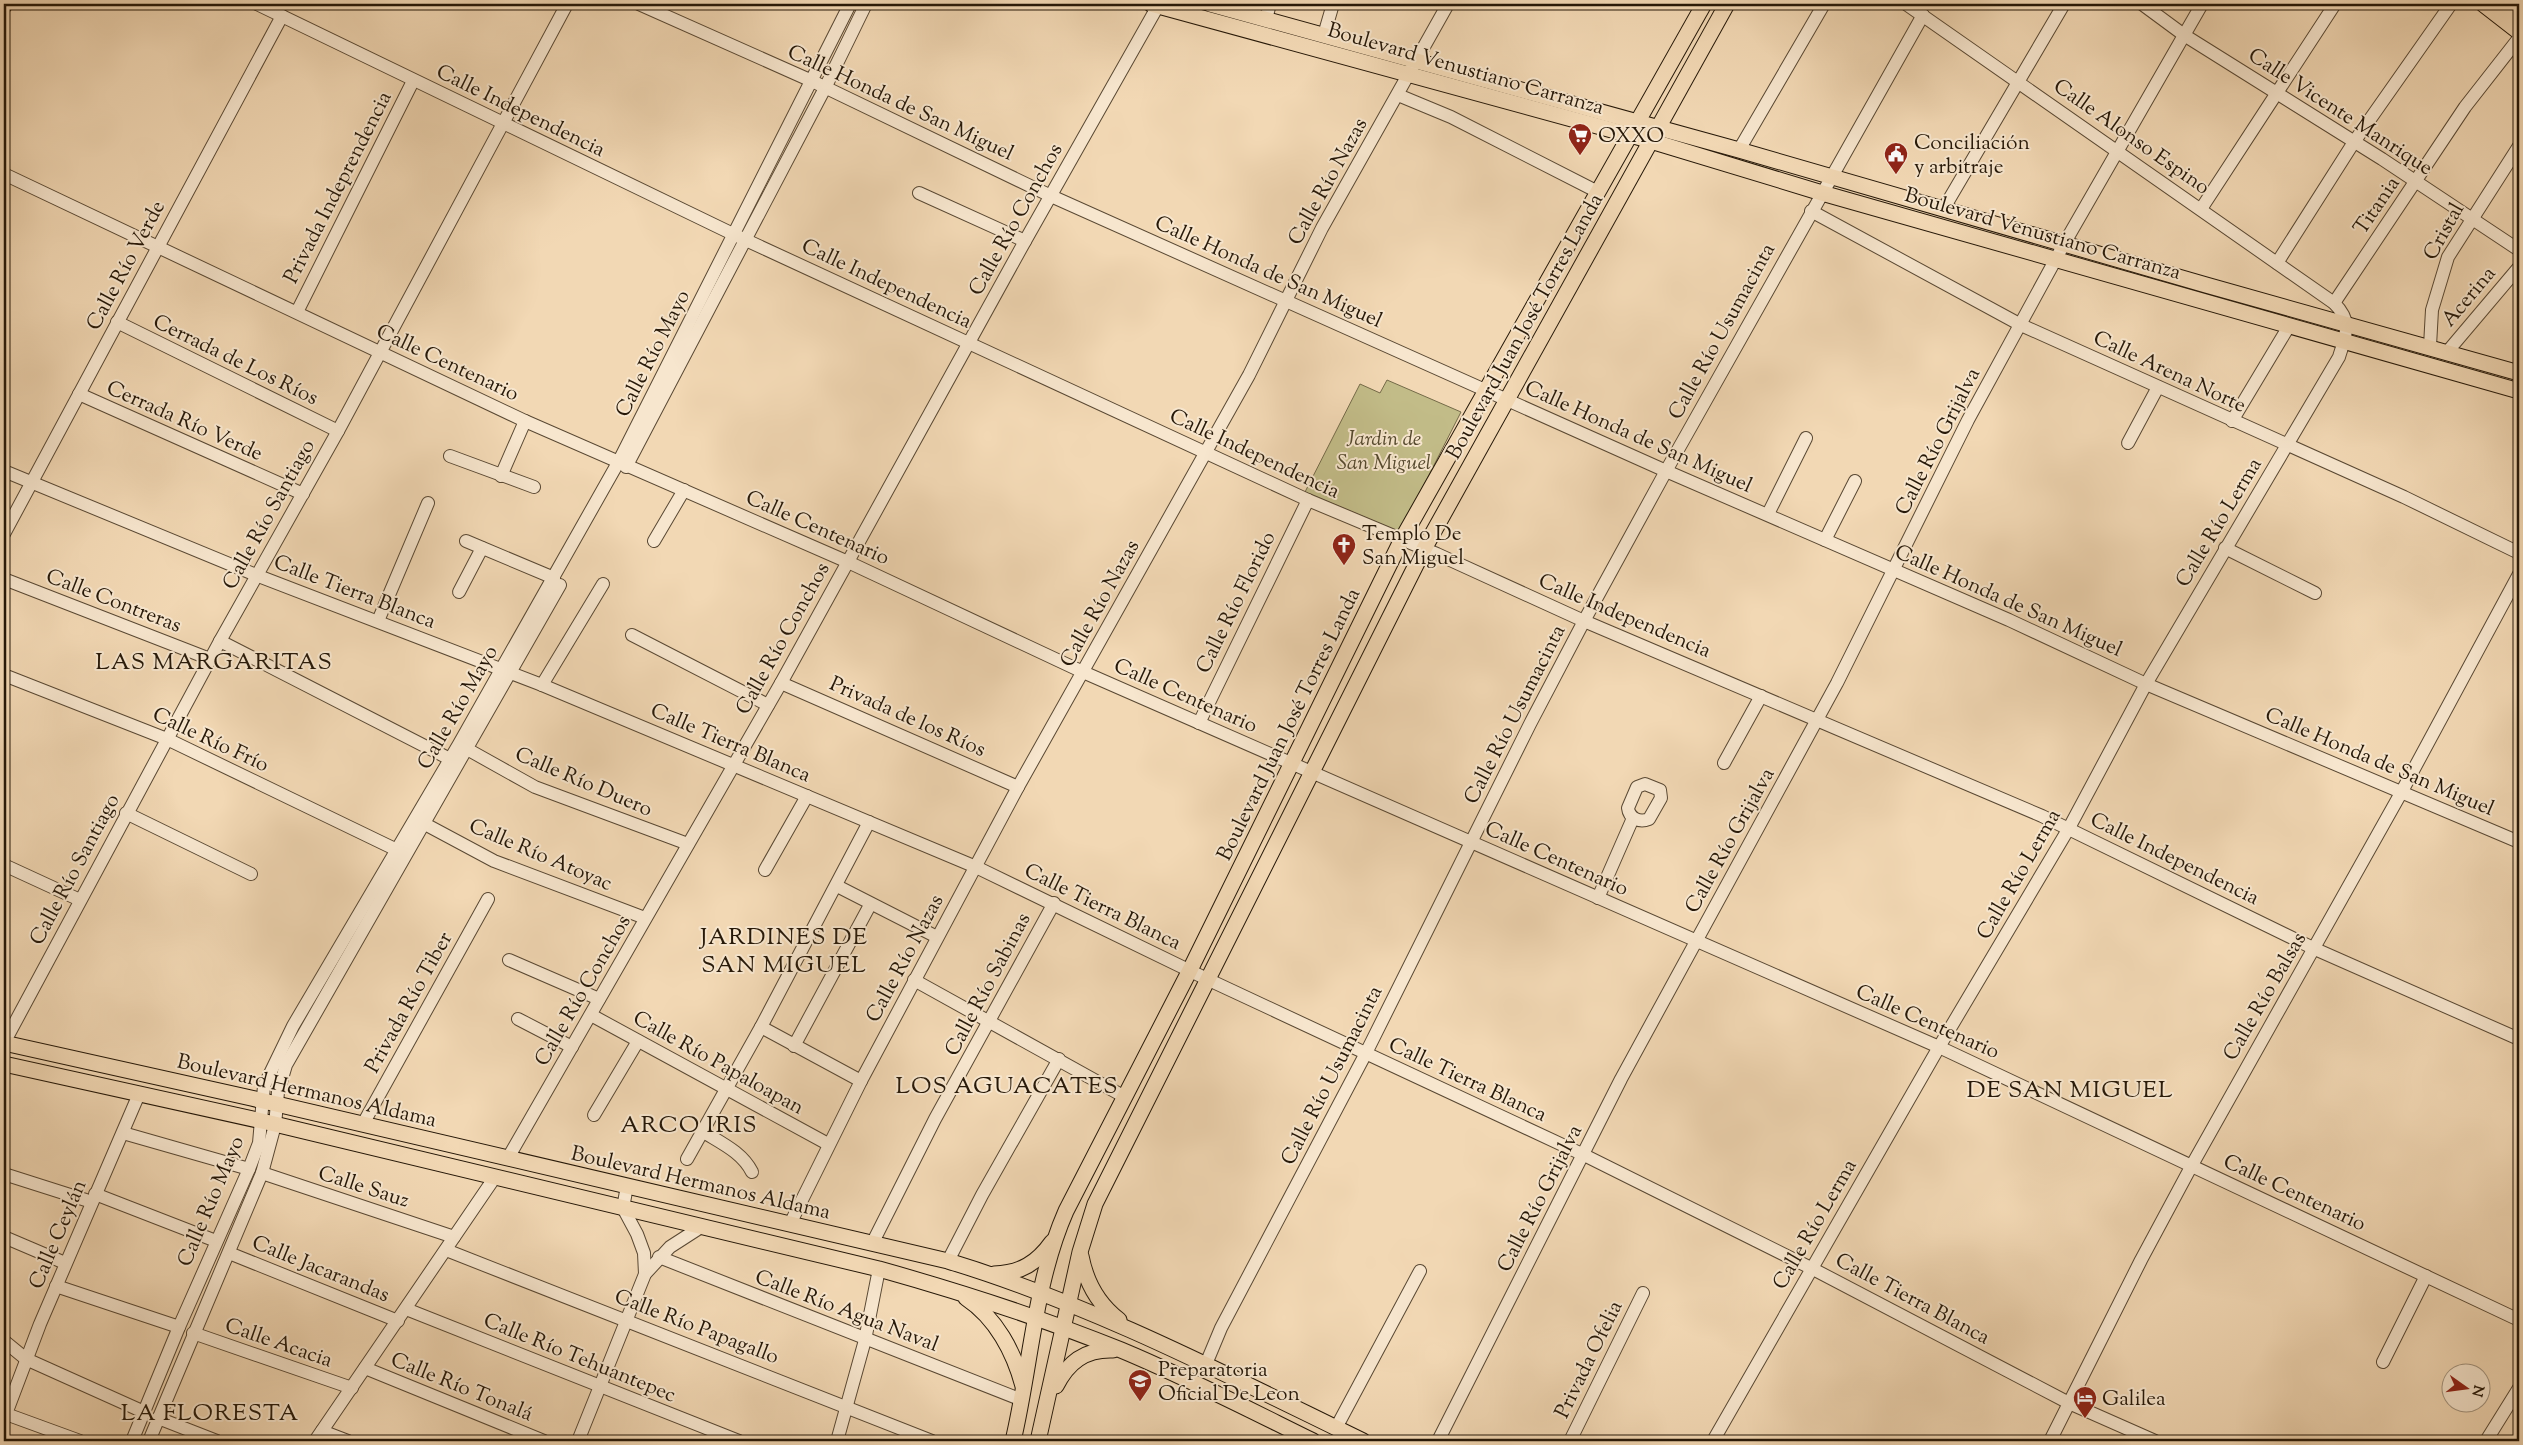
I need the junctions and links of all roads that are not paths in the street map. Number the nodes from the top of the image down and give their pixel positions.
1 (257, 4) edge
2 (567, 4) edge
3 (639, 4) edge
4 (850, 4) edge
5 (866, 4) edge
6 (1156, 4) edge
7 (1210, 4) edge
8 (1270, 4) edge
9 (1333, 4) edge
10 (1448, 4) edge
11 (1704, 4) edge
12 (1727, 4) edge
13 (1824, 4) edge
14 (1906, 4) edge
15 (2064, 4) edge
16 (2142, 4) edge
17 (2202, 4) edge
18 (2451, 4) edge
19 (2483, 4) edge
20 (2506, 4) edge
21 (2329, 6) edge
22 (2519, 14) edge
23 (1923, 15) junction
24 (282, 16) junction
25 (1266, 19) junction
26 (2519, 32) edge
27 (2184, 34) junction
28 (1324, 35) junction
29 (2519, 38) edge
30 (1417, 61) junction
31 (1409, 75) junction
32 (414, 81) junction
33 (812, 81) junction
34 (2020, 82) junction
35 (825, 88) junction
36 (2277, 94) junction
37 (1398, 95) junction
38 (1638, 122) junction
39 (504, 125) junction
40 (1660, 128) junction
41 (1630, 135) junction
42 (1652, 142) junction
43 (2354, 142) junction
44 (2519, 146) edge
45 (1739, 150) junction
46 (2117, 151) junction
47 (4, 174) edge
48 (1832, 177) junction
49 (2415, 182) junction
50 (1598, 192) junction
51 (919, 193) dead end
52 (1822, 193) junction
53 (1051, 196) junction
54 (1944, 208) junction
55 (2201, 209) junction
56 (1811, 211) junction
57 (2471, 219) junction
58 (740, 237) junction
59 (1025, 241) junction
60 (2064, 244) junction
61 (157, 245) junction
62 (2519, 250) edge
63 (2056, 258) junction
64 (2277, 263) junction
65 (2519, 267) edge
66 (1286, 301) junction
67 (2334, 303) junction
68 (296, 312) junction
69 (117, 322) junction
70 (2347, 324) junction
71 (2021, 325) junction
72 (2289, 326) junction
73 (2344, 341) junction
74 (969, 343) junction
75 (2430, 346) junction
76 (380, 352) junction
77 (2448, 352) junction
78 (2519, 373) edge
79 (2158, 387) junction
80 (1486, 390) junction
81 (2519, 391) edge
82 (79, 394) junction
83 (1508, 400) junction
84 (525, 421) junction
85 (2232, 421) junction
86 (338, 431) junction
87 (1806, 438) dead end
88 (2128, 443) dead end
89 (2286, 446) junction
90 (1206, 453) junction
91 (450, 456) dead end
92 (623, 463) junction
93 (1666, 471) junction
94 (4, 472) edge
95 (501, 476) junction
96 (1855, 481) dead end
97 (31, 483) junction
98 (534, 487) dead end
99 (684, 490) junction
100 (303, 494) junction
101 (1308, 500) junction
102 (428, 503) dead end
103 (1768, 514) junction
104 (4, 534) edge
105 (1825, 540) junction
106 (466, 541) dead end
107 (654, 541) dead end
108 (1401, 541) junction
109 (482, 548) junction
110 (2225, 548) junction
111 (1424, 549) junction
112 (2519, 553) edge
113 (848, 562) junction
114 (1893, 571) junction
115 (2519, 574) edge
116 (256, 576) junction
117 (554, 578) junction
118 (4, 579) edge
119 (603, 584) dead end
120 (459, 592) dead end
121 (2315, 593) dead end
122 (378, 621) junction
123 (1584, 621) junction
124 (632, 635) dead end
125 (220, 641) junction
126 (210, 659) junction
127 (506, 671) junction
128 (1083, 672) junction
129 (4, 675) edge
130 (781, 683) junction
131 (2146, 684) junction
132 (542, 685) junction
133 (1761, 696) junction
134 (768, 705) junction
135 (1818, 720) junction
136 (1199, 722) junction
137 (167, 738) junction
138 (467, 749) junction
139 (450, 759) junction
140 (733, 763) junction
141 (1292, 764) junction
142 (1724, 764) dead end
143 (1312, 773) junction
144 (1018, 787) junction
145 (2401, 793) junction
146 (807, 796) junction
147 (126, 813) junction
148 (1633, 818) dead end
149 (869, 822) junction
150 (423, 823) junction
151 (2069, 828) junction
152 (1472, 842) junction
153 (2519, 842) edge
154 (688, 844) junction
155 (397, 850) junction
156 (4, 865) edge
157 (976, 867) junction
158 (765, 870) dead end
159 (251, 874) dead end
160 (837, 886) junction
161 (1598, 898) junction
162 (488, 899) dead end
163 (80, 900) junction
164 (1054, 903) junction
165 (870, 905) junction
166 (645, 918) junction
167 (937, 938) junction
168 (1697, 940) junction
169 (2315, 949) junction
170 (509, 960) dead end
171 (1190, 970) junction
172 (914, 980) junction
173 (1209, 980) junction
174 (599, 999) junction
175 (591, 1015) junction
176 (518, 1019) dead end
177 (990, 1023) junction
178 (293, 1026) junction
179 (761, 1027) junction
180 (304, 1032) junction
181 (2519, 1039) edge
182 (638, 1041) junction
183 (4, 1043) edge
184 (794, 1046) junction
185 (572, 1047) junction
186 (1939, 1047) junction
187 (1366, 1053) junction
188 (1059, 1059) junction
189 (4, 1064) edge
190 (861, 1081) junction
191 (724, 1089) junction
192 (139, 1094) junction
193 (1125, 1097) junction
194 (261, 1100) junction
195 (277, 1105) junction
196 (594, 1115) dead end
197 (268, 1123) junction
198 (363, 1124) junction
199 (702, 1131) junction
200 (123, 1132) junction
201 (828, 1144) junction
202 (1584, 1155) junction
203 (508, 1158) junction
204 (687, 1159) dead end
205 (2192, 1165) junction
206 (249, 1169) junction
207 (752, 1172) dead end
208 (262, 1173) junction
209 (4, 1174) edge
210 (495, 1177) junction
211 (628, 1186) junction
212 (94, 1198) junction
213 (623, 1208) junction
214 (790, 1224) junction
215 (701, 1227) junction
216 (4, 1237) edge
217 (454, 1237) junction
218 (1055, 1239) junction
219 (216, 1241) junction
220 (872, 1244) junction
221 (446, 1250) junction
222 (1080, 1252) junction
223 (229, 1253) junction
224 (659, 1257) junction
225 (948, 1262) junction
226 (66, 1263) junction
227 (1812, 1268) junction
228 (879, 1269) junction
229 (1420, 1271) dead end
230 (645, 1274) junction
231 (990, 1274) junction
232 (2426, 1276) junction
233 (56, 1286) junction
234 (957, 1291) junction
235 (1041, 1292) junction
236 (1643, 1294) dead end
237 (1069, 1304) junction
238 (406, 1309) junction
239 (1036, 1318) junction
240 (626, 1320) junction
241 (2519, 1320) edge
242 (398, 1321) junction
243 (179, 1327) junction
244 (1064, 1329) junction
245 (1133, 1330) junction
246 (194, 1333) junction
247 (865, 1340) junction
248 (4, 1341) edge
249 (1121, 1350) junction
250 (26, 1359) junction
251 (2383, 1362) dead end
252 (1206, 1364) junction
253 (366, 1368) junction
254 (600, 1387) junction
255 (352, 1388) junction
256 (2519, 1388) edge
257 (8, 1392) edge
258 (1023, 1395) junction
259 (2069, 1403) junction
260 (1047, 1405) junction
261 (847, 1406) junction
262 (144, 1412) junction
263 (5, 1416) edge
264 (158, 1418) junction
265 (1336, 1428) junction
266 (319, 1436) edge
267 (80, 1441) edge
268 (132, 1441) edge
269 (149, 1441) edge
270 (217, 1441) edge
271 (348, 1441) edge
272 (544, 1441) edge
273 (578, 1441) edge
274 (739, 1441) edge
275 (837, 1441) edge
276 (932, 1441) edge
277 (1013, 1441) edge
278 (1038, 1441) edge
279 (1313, 1441) edge
280 (1363, 1441) edge
281 (1438, 1441) edge
282 (1570, 1441) edge
283 (1713, 1441) edge
284 (2050, 1441) edge
285 (2155, 1441) edge
286 (2486, 1441) edge

1 - 24 street, Calle Independencia
2 - 39 street, Calle Río Santiago
3 - 33 street, Calle Honda de San Miguel
4 - 33 street, Calle Río Mayo
5 - 35 street, Calle Río Mayo
6 - 31 main road, Boulevard Venustiano Carranza
6 - 53 street, Calle Río Conchos
7 - 25 main road, Boulevard Venustiano Carranza
8 - 25 street
9 - 28 street
10 - 30 street, Calle Río Nazas
11 - 38 main road, Boulevard Juan José Torres Landa
12 - 40 main road, Boulevard Juan José Torres Landa
13 - 45 street
14 - 23 street, Calle Alonso Espino
15 - 34 street
16 - 27 street, Calle Vicente Manrique
17 - 27 street, Calle Río Grijalva
18 - 43 street
19 - 26 main road
20 - 22 main road
21 - 36 street
23 - 34 street, Calle Alonso Espino
23 - 48 street, Calle Río Usumacinta
24 - 32 street, Calle Independencia
24 - 61 street, Calle Río Verde
25 - 28 main road, Boulevard Venustiano Carranza
27 - 36 street, Calle Vicente Manrique
27 - 46 street, Calle Río Grijalva
28 - 30 main road, Boulevard Venustiano Carranza
29 - 49 street, Titania
30 - 31 street, Calle Río Nazas
30 - 38 main road, Boulevard Venustiano Carranza
31 - 37 street, Calle Río Nazas
31 - 41 main road, Boulevard Venustiano Carranza
32 - 39 street, Calle Independencia
32 - 68 street, Privada Indeprendencia
33 - 35 street, Calle Honda de San Miguel
33 - 58 street, Calle Río Mayo
34 - 46 street, Calle Alonso Espino
34 - 54 street
35 - 53 street, Calle Honda de San Miguel
35 - 58 street, Calle Río Mayo
36 - 43 street, Calle Vicente Manrique
36 - 55 street
37 - 50 street
37 - 66 street, Calle Río Nazas
38 - 40 main road, Boulevard Venustiano Carranza
38 - 41 main road, Boulevard Juan José Torres Landa
39 - 58 street, Calle Independencia
39 - 76 street, Calle Río Santiago
40 - 42 main road, Boulevard Juan José Torres Landa
40 - 45 main road, Boulevard Venustiano Carranza
41 - 42 main road, Boulevard Venustiano Carranza
41 - 50 main road, Boulevard Juan José Torres Landa
42 - 52 main road, Boulevard Venustiano Carranza
42 - 83 main road, Boulevard Juan José Torres Landa
43 - 49 street, Calle Vicente Manrique
43 - 64 street
44 - 57 street, Cristal
45 - 48 main road, Boulevard Venustiano Carranza
46 - 55 street, Calle Alonso Espino
46 - 60 street, Calle Río Grijalva
47 - 61 street, Calle Centenario
48 - 52 street, Calle Río Usumacinta
48 - 54 main road, Boulevard Venustiano Carranza
49 - 57 street, Calle Vicente Manrique
49 - 67 street, Titania
50 - 80 main road, Boulevard Juan José Torres Landa
51 - 59 street
52 - 56 street, Calle Río Usumacinta
52 - 63 main road, Boulevard Venustiano Carranza
53 - 59 street, Calle Río Conchos
53 - 66 street, Calle Honda de San Miguel
54 - 60 main road, Boulevard Venustiano Carranza
55 - 64 street, Calle Alonso Espino
56 - 71 street, Calle Arena Norte
56 - 93 street, Calle Río Usumacinta
57 - 62 street, Calle Vicente Manrique
57 - 75 street, Cristal
58 - 74 street, Calle Independencia
58 - 92 street, Calle Río Mayo
59 - 74 street, Calle Río Conchos
60 - 63 street, Calle Río Grijalva
60 - 70 main road, Boulevard Venustiano Carranza
61 - 68 street, Calle Centenario
61 - 69 street, Calle Río Verde
63 - 71 street, Calle Río Grijalva
63 - 72 main road, Boulevard Venustiano Carranza
64 - 67 street, Calle Alonso Espino
65 - 77 street, Acerina
66 - 80 street, Calle Honda de San Miguel
66 - 90 street, Calle Río Nazas
67 - 70 street
68 - 76 street, Calle Centenario
69 - 82 street, Calle Río Verde
69 - 86 street, Cerrada de Los Ríos
70 - 73 street, Calle Río Lerma
70 - 75 main road, Boulevard Venustiano Carranza
71 - 79 street, Calle Arena Norte
71 - 114 street, Calle Río Grijalva
72 - 73 main road, Boulevard Venustiano Carranza
72 - 85 street
73 - 81 main road, Boulevard Venustiano Carranza
73 - 89 street, Calle Río Lerma
74 - 90 street, Calle Independencia
74 - 113 street, Calle Río Conchos
75 - 77 main road, Boulevard Venustiano Carranza
76 - 84 street, Calle Centenario
76 - 86 street, Calle Río Santiago
77 - 78 main road, Boulevard Venustiano Carranza
79 - 85 street, Calle Arena Norte
79 - 88 street
80 - 83 street, Calle Honda de San Miguel
80 - 108 main road, Boulevard Juan José Torres Landa
82 - 97 street, Calle Río Verde
82 - 100 street, Cerrada Río Verde
83 - 93 street, Calle Honda de San Miguel
83 - 111 main road, Boulevard Juan José Torres Landa
84 - 92 street, Calle Centenario
84 - 95 street
85 - 89 street, Calle Arena Norte
86 - 100 street, Calle Río Santiago
87 - 103 street
89 - 110 street, Calle Río Lerma
89 - 112 street, Calle Arena Norte
90 - 101 street, Calle Independencia
90 - 128 street, Calle Río Nazas
91 - 95 street
92 - 99 street, Calle Centenario
92 - 117 street, Calle Río Mayo
92 - 127 street, Calle Río Mayo
93 - 103 street, Calle Honda de San Miguel
93 - 123 street, Calle Río Usumacinta
94 - 97 street, Calle Tierra Blanca
95 - 98 street
96 - 105 street
97 - 104 street, Calle Río Verde
97 - 116 street, Calle Tierra Blanca
99 - 107 street
99 - 113 street, Calle Centenario
100 - 116 street, Calle Río Santiago
101 - 108 street, Calle Independencia
101 - 136 street, Calle Río Florido
102 - 122 street
103 - 105 street, Calle Honda de San Miguel
105 - 114 street, Calle Honda de San Miguel
106 - 109 street
108 - 111 street, Calle Independencia
108 - 141 main road, Boulevard Juan José Torres Landa
109 - 117 street
109 - 120 street
110 - 121 street
110 - 131 street, Calle Río Lerma
111 - 123 street, Calle Independencia
111 - 143 main road, Boulevard Juan José Torres Landa
113 - 128 street, Calle Centenario
113 - 130 street, Calle Río Conchos
114 - 131 street, Calle Honda de San Miguel
114 - 135 street, Calle Río Grijalva
115 - 145 street, Calle Río Balsas
116 - 122 street, Calle Tierra Blanca
116 - 125 street, Calle Río Santiago
117 - 127 street, Calle Río Mayo
118 - 126 street, Calle Contreras
119 - 132 street
122 - 127 street, Calle Tierra Blanca
123 - 133 street, Calle Independencia
123 - 152 street, Calle Río Usumacinta
124 - 134 street
125 - 126 street, Calle Río Santiago
125 - 139 street
126 - 137 street, Calle Río Santiago
127 - 132 street, Calle Tierra Blanca
127 - 138 street, Calle Río Mayo
127 - 139 street, Calle Río Mayo
128 - 136 street, Calle Centenario
128 - 144 street, Calle Río Nazas
129 - 137 street, Calle Río Frío
130 - 134 street, Calle Río Conchos
130 - 144 street, Privada de los Ríos
131 - 145 street, Calle Honda de San Miguel
131 - 151 street, Calle Río Lerma
132 - 140 street, Calle Tierra Blanca
133 - 135 street, Calle Independencia
133 - 142 street
134 - 140 street, Calle Río Conchos
135 - 151 street, Calle Independencia
135 - 168 street, Calle Río Grijalva
136 - 141 street, Calle Centenario
137 - 147 street, Calle Río Santiago
137 - 155 street, Calle Río Frío
138 - 150 street, Calle Río Mayo
138 - 154 street, Calle Río Duero
139 - 155 street, Calle Río Mayo
140 - 146 street, Calle Tierra Blanca
140 - 154 street, Calle Río Conchos
141 - 143 street, Calle Centenario
141 - 171 main road, Boulevard Juan José Torres Landa
143 - 152 street, Calle Centenario
143 - 173 main road, Boulevard Juan José Torres Landa
144 - 157 street, Calle Río Nazas
145 - 153 street, Calle Honda de San Miguel
145 - 169 street, Calle Río Balsas
146 - 149 street, Calle Tierra Blanca
146 - 158 street
147 - 159 street
147 - 163 street, Calle Río Santiago
148 - 161 street
149 - 157 street, Calle Tierra Blanca
149 - 160 street
150 - 166 street, Calle Río Atoyac
150 - 180 street, Calle Río Mayo
151 - 169 street, Calle Independencia
151 - 186 street, Calle Río Lerma
152 - 161 street, Calle Centenario
152 - 187 street, Calle Río Usumacinta
154 - 166 street, Calle Río Conchos
155 - 178 street, Calle Río Mayo
156 - 163 street
157 - 164 street, Calle Tierra Blanca
157 - 167 street, Calle Río Nazas
160 - 165 street
160 - 179 street
161 - 168 street, Calle Centenario
162 - 198 street, Privada Río Tiber
163 - 183 street, Calle Río Santiago
164 - 171 street, Calle Tierra Blanca
164 - 177 street, Calle Río Sabinas
165 - 167 street
165 - 184 street
166 - 174 street, Calle Río Conchos
167 - 172 street, Calle Río Nazas
168 - 186 street, Calle Centenario
168 - 202 street, Calle Río Grijalva
169 - 181 street, Calle Independencia
169 - 205 street, Calle Río Balsas
170 - 174 street
171 - 173 street, Calle Tierra Blanca
171 - 193 main road, Boulevard Juan José Torres Landa
172 - 177 street
172 - 190 street, Calle Río Nazas
173 - 187 street, Calle Tierra Blanca
173 - 222 main road, Boulevard Juan José Torres Landa
174 - 175 street, Calle Río Conchos
175 - 182 street, Calle Río Papaloapan
175 - 185 street, Calle Río Conchos
176 - 185 street
177 - 188 street
177 - 220 street, Calle Río Sabinas
178 - 180 street
178 - 194 street, Calle Río Mayo
179 - 184 street
179 - 191 street
180 - 195 street, Calle Río Mayo
182 - 191 street, Calle Río Papaloapan
182 - 196 street
183 - 194 main road, Boulevard Hermanos Aldama
184 - 190 street
185 - 203 street, Calle Río Conchos
186 - 205 street, Calle Centenario
186 - 227 street, Calle Río Lerma
187 - 202 street, Calle Tierra Blanca
187 - 252 street, Calle Río Usumacinta
188 - 193 street
188 - 225 street
189 - 192 main road, Boulevard Hermanos Aldama
190 - 201 street, Calle Río Nazas
191 - 199 street
191 - 201 street, Calle Río Papaloapan
192 - 197 main road, Boulevard Hermanos Aldama
192 - 200 street, Calle Ceylán
193 - 218 main road, Boulevard Juan José Torres Landa
194 - 195 main road, Boulevard Hermanos Aldama
194 - 197 street, Calle Río Mayo
195 - 197 street, Calle Río Mayo
195 - 198 main road, Boulevard Hermanos Aldama
197 - 206 street, Calle Río Mayo
197 - 208 street, Calle Río Mayo
197 - 210 main road, Boulevard Hermanos Aldama
198 - 203 main road, Boulevard Hermanos Aldama
199 - 204 street
199 - 207 street
200 - 206 street
200 - 212 street, Calle Ceylán
201 - 214 street, Calle Río Nazas
202 - 227 street, Calle Tierra Blanca
202 - 281 street, Calle Río Grijalva
203 - 211 main road, Boulevard Hermanos Aldama
205 - 232 street, Calle Centenario
205 - 259 street, Calle Río Balsas
206 - 219 street, Calle Río Mayo
208 - 217 street, Calle Sauz
208 - 223 street, Calle Río Mayo
209 - 212 street
210 - 213 main road, Boulevard Hermanos Aldama
210 - 217 street
211 - 213 street
211 - 214 main road, Boulevard Hermanos Aldama
212 - 219 street
212 - 226 street, Calle Ceylán
213 - 215 main road, Boulevard Hermanos Aldama
213 - 230 street
214 - 220 main road, Boulevard Hermanos Aldama
215 - 224 street
215 - 228 main road, Boulevard Hermanos Aldama
216 - 226 street
217 - 221 street
218 - 231 main road
218 - 235 main road, Boulevard Juan José Torres Landa
219 - 243 street, Calle Río Mayo
220 - 225 main road, Boulevard Hermanos Aldama
221 - 238 street
221 - 240 street, Calle Río Papagallo
222 - 237 main road, Boulevard Juan José Torres Landa
222 - 245 main road
223 - 242 street, Calle Jacarandas
223 - 246 street, Calle Río Mayo
224 - 230 street
224 - 247 street, Calle Río Agua Naval
225 - 231 main road, Boulevard Hermanos Aldama
226 - 233 street, Calle Ceylán
227 - 259 street, Calle Tierra Blanca
227 - 283 street, Calle Río Lerma
228 - 234 main road, Boulevard Hermanos Aldama
228 - 247 street
229 - 265 street
230 - 240 street
231 - 235 main road, Boulevard Hermanos Aldama
232 - 241 street, Calle Centenario
232 - 251 street
233 - 243 street
233 - 250 street, Calle Ceylán
234 - 239 main road, Boulevard Hermanos Aldama
234 - 258 main road
235 - 237 main road, Boulevard Hermanos Aldama
235 - 239 main road, Boulevard Juan José Torres Landa
236 - 282 street, Privada Ofelia
237 - 244 main road, Boulevard Juan José Torres Landa
237 - 245 main road, Boulevard Hermanos Aldama
238 - 242 street
238 - 254 street, Calle Río Tehuantepec
239 - 244 main road, Boulevard Hermanos Aldama
239 - 258 main road, Boulevard Juan José Torres Landa
240 - 254 street
240 - 261 street, Calle Río Papagallo
242 - 253 street
243 - 262 street, Calle Río Mayo
244 - 249 main road, Boulevard Hermanos Aldama
244 - 260 main road, Boulevard Juan José Torres Landa
245 - 252 main road, Boulevard Hermanos Aldama
246 - 255 street, Calle Acacia
246 - 264 street, Calle Río Mayo
247 - 258 street, Calle Río Agua Naval
247 - 261 street
248 - 250 street
249 - 260 main road
249 - 279 main road, Boulevard Hermanos Aldama
250 - 257 street, Calle Ceylán
250 - 262 street
252 - 265 main road, Boulevard Hermanos Aldama
253 - 255 street
253 - 272 street, Calle Río Tonalá
254 - 273 street
254 - 274 street, Calle Río Tehuantepec
255 - 266 street
256 - 286 street
257 - 263 street, Calle Ceylán
258 - 277 main road, Boulevard Juan José Torres Landa
259 - 284 street, Calle Río Balsas
259 - 285 street, Calle Tierra Blanca
260 - 278 main road, Boulevard Juan José Torres Landa
261 - 275 street
261 - 276 street, Calle Río Papagallo
262 - 268 street, Calle Río Mayo
263 - 267 street
264 - 269 street, Calle Río Mayo
264 - 270 street
265 - 280 main road, Boulevard Hermanos Aldama
266 - 271 street

